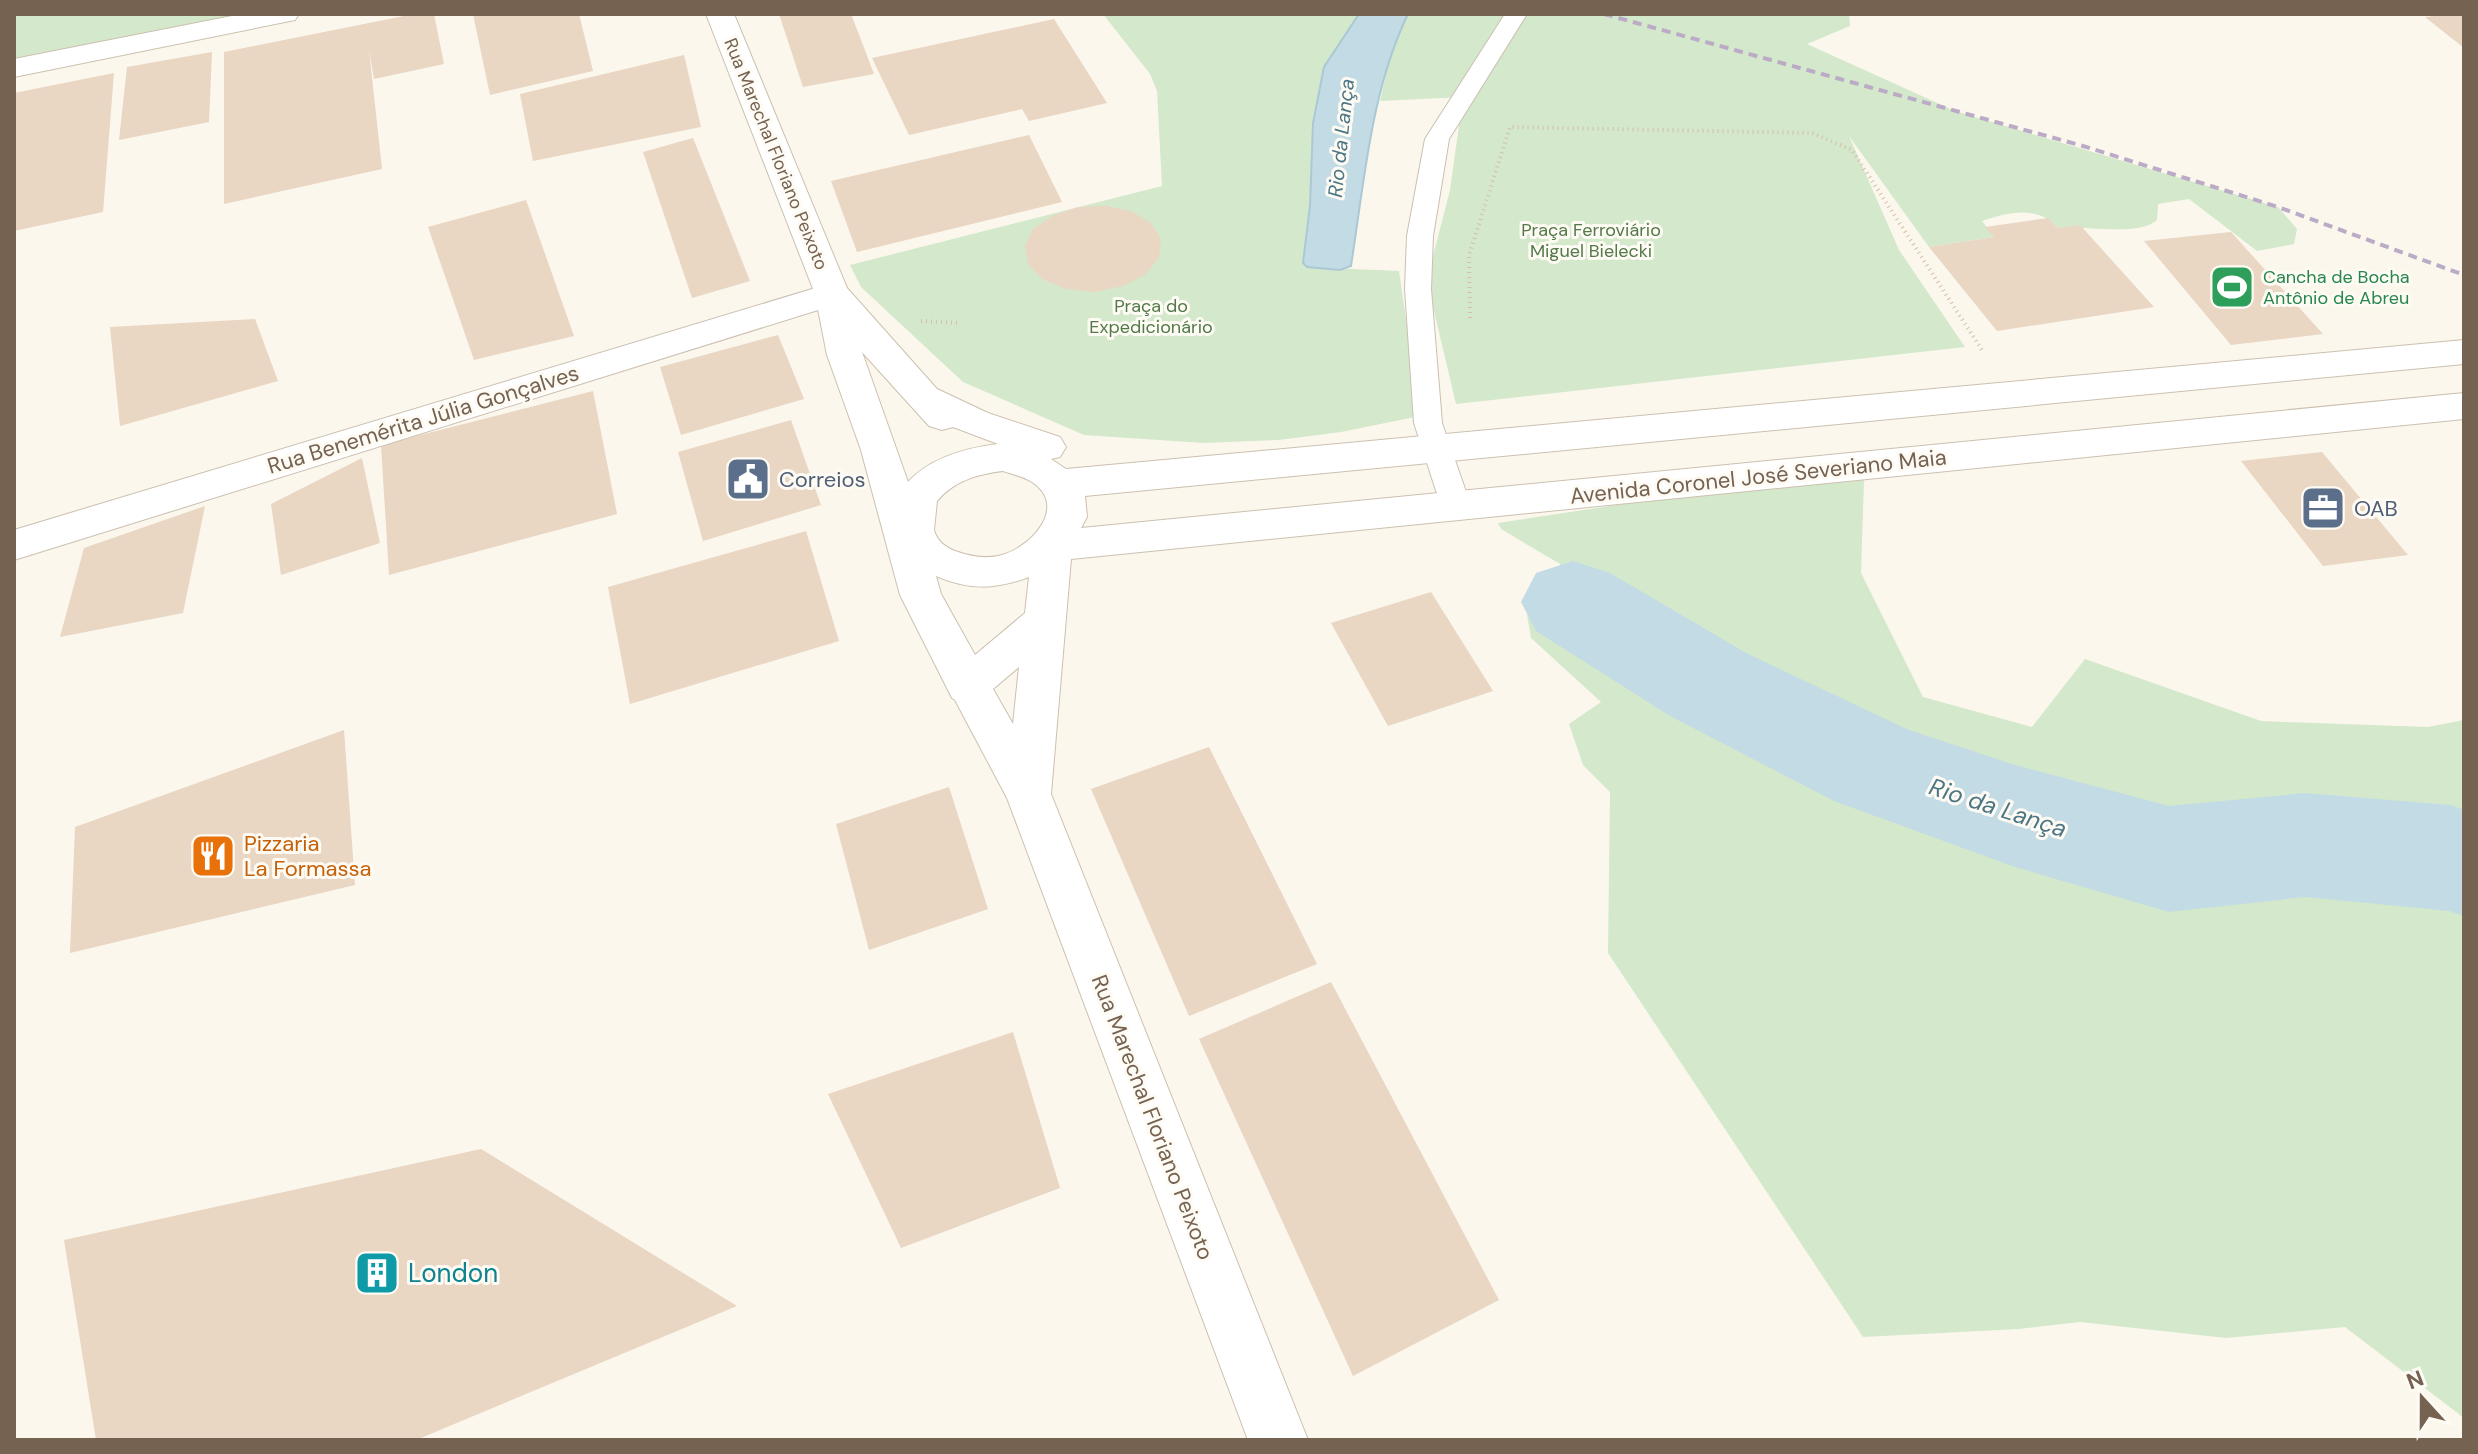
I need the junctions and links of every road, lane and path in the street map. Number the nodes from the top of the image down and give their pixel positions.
1 (285, 14) edge
2 (720, 14) edge
3 (1516, 14) edge
4 (14, 68) edge
5 (832, 294) junction
6 (1471, 324) dead end
7 (2464, 352) edge
8 (1985, 355) dead end
9 (923, 398) junction
10 (2464, 406) edge
11 (1435, 448) junction
12 (880, 450) junction
13 (982, 459) junction
14 (1154, 474) junction
15 (1061, 484) junction
16 (917, 499) junction
17 (1456, 506) junction
18 (14, 545) edge
19 (1052, 546) junction
20 (928, 578) junction
21 (1047, 618) junction
22 (967, 686) junction
23 (1028, 794) junction
24 (1278, 1440) edge

1 - 4 main road
2 - 5 main road, Rua Marechal Floriano Peixoto
3 - 11 lane
5 - 9 main road, Rua Marechal Floriano Peixoto
5 - 12 main road, Rua Marechal Floriano Peixoto
5 - 18 main road, Rua Benemérita Júlia Gonçalves
6 - 8 path
7 - 11 main road
9 - 13 main road, Rua Marechal Floriano Peixoto
9 - 14 main road
10 - 17 main road, Avenida Coronel José Severiano Maia
11 - 14 main road
11 - 17 lane
12 - 16 main road, Rua Marechal Floriano Peixoto
12 - 20 main road, Rua Marechal Floriano Peixoto
13 - 15 main road
13 - 16 main road
14 - 15 main road
15 - 19 main road
16 - 20 main road
17 - 19 main road, Avenida Coronel José Severiano Maia
19 - 20 main road
19 - 21 main road, Rua Marechal Floriano Peixoto
20 - 22 main road, Rua Marechal Floriano Peixoto
21 - 22 main road
21 - 23 main road, Rua Marechal Floriano Peixoto
22 - 23 main road, Rua Marechal Floriano Peixoto
23 - 24 main road, Rua Marechal Floriano Peixoto

